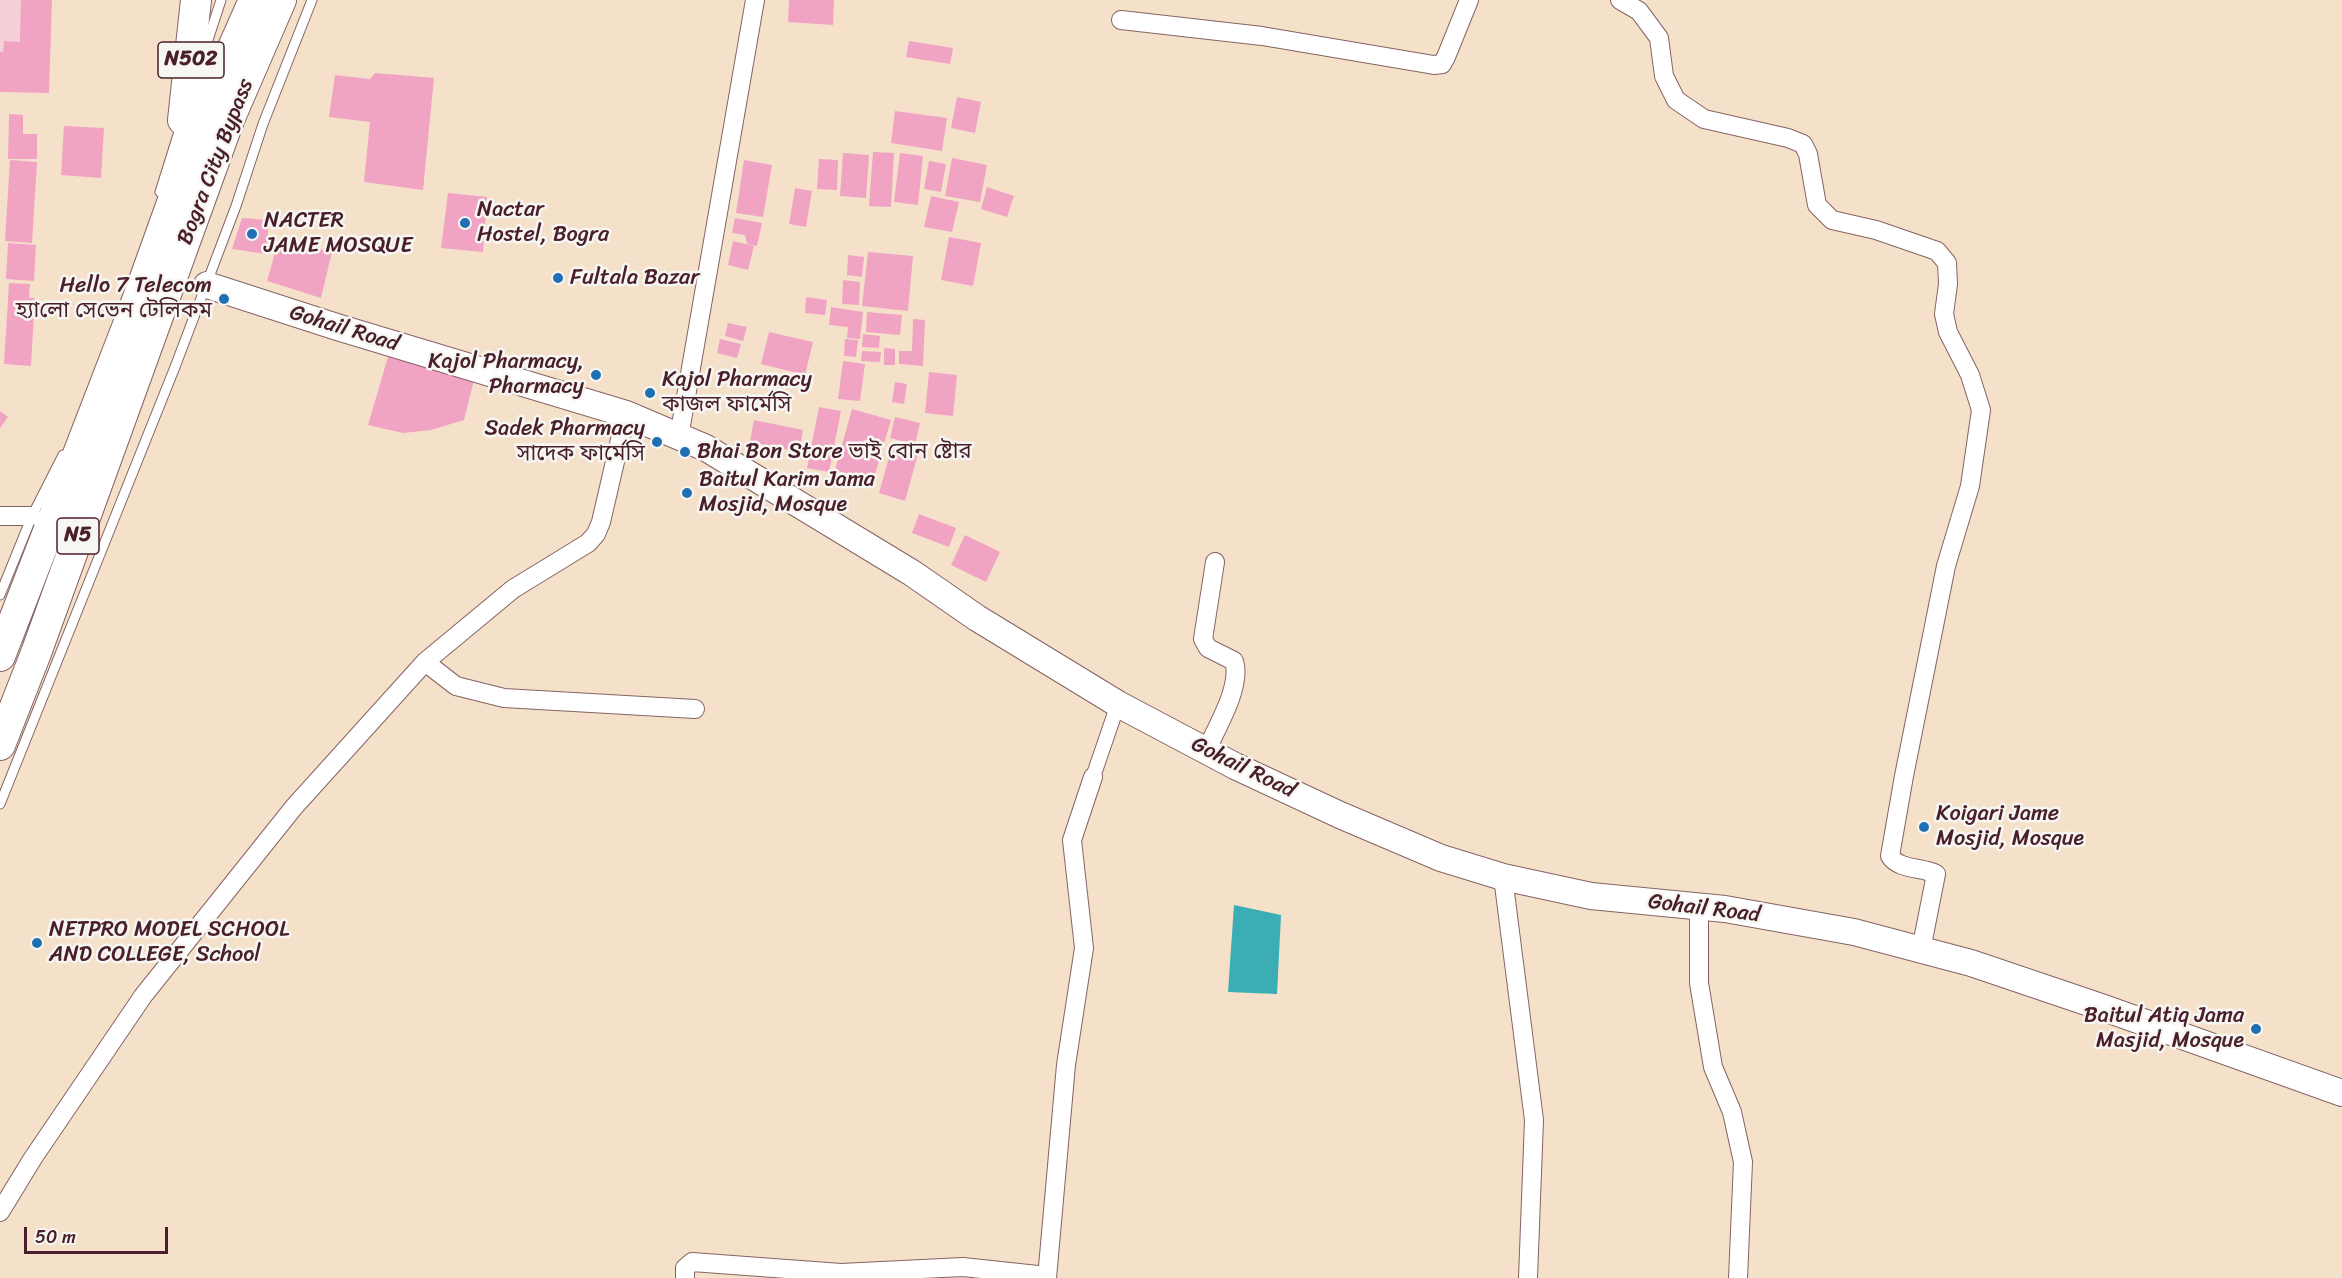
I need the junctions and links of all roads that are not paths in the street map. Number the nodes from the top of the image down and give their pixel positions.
1 (196, 0) edge
2 (221, 0) edge
3 (254, 0) edge
4 (282, 0) edge
5 (312, 0) edge
6 (755, 0) edge
7 (1469, 0) edge
8 (1620, 0) edge
9 (1121, 20) dead end
10 (183, 120) junction
11 (159, 197) dead end
12 (207, 285) junction
13 (143, 321) junction
14 (626, 414) junction
15 (679, 437) junction
16 (67, 447) dead end
17 (0, 516) edge
18 (32, 516) junction
19 (1215, 562) dead end
20 (0, 595) edge
21 (0, 656) edge
22 (425, 662) junction
23 (1118, 704) junction
24 (695, 709) dead end
25 (0, 745) edge
26 (1206, 751) junction
27 (1093, 777) joint
28 (0, 804) edge
29 (1503, 877) junction
30 (1699, 906) junction
31 (1921, 950) junction
32 (2342, 1093) edge
33 (0, 1212) edge
34 (1047, 1277) edge
35 (685, 1278) edge
36 (1528, 1278) edge
37 (1738, 1278) edge

1 - 10 highway, N502
2 - 10 lane
3 - 13 highway, Bogra City Bypass / N5
4 - 13 highway, Bogra City Bypass / N5
5 - 12 lane
6 - 15 street
7 - 9 street
8 - 31 street
10 - 11 lane
12 - 14 main road, Gohail Road
12 - 28 lane
13 - 21 highway
13 - 25 highway, N5
14 - 15 main road, Gohail Road
14 - 22 street
15 - 23 main road, Gohail Road
16 - 18 lane
17 - 18 street
18 - 20 lane
19 - 26 street
22 - 24 street
22 - 33 street
23 - 26 main road, Gohail Road
23 - 27 street
26 - 29 main road, Gohail Road
27 - 34 street
29 - 30 main road, Gohail Road
29 - 36 street
30 - 31 main road, Gohail Road
30 - 37 street
31 - 32 main road, Gohail Road
34 - 35 street

